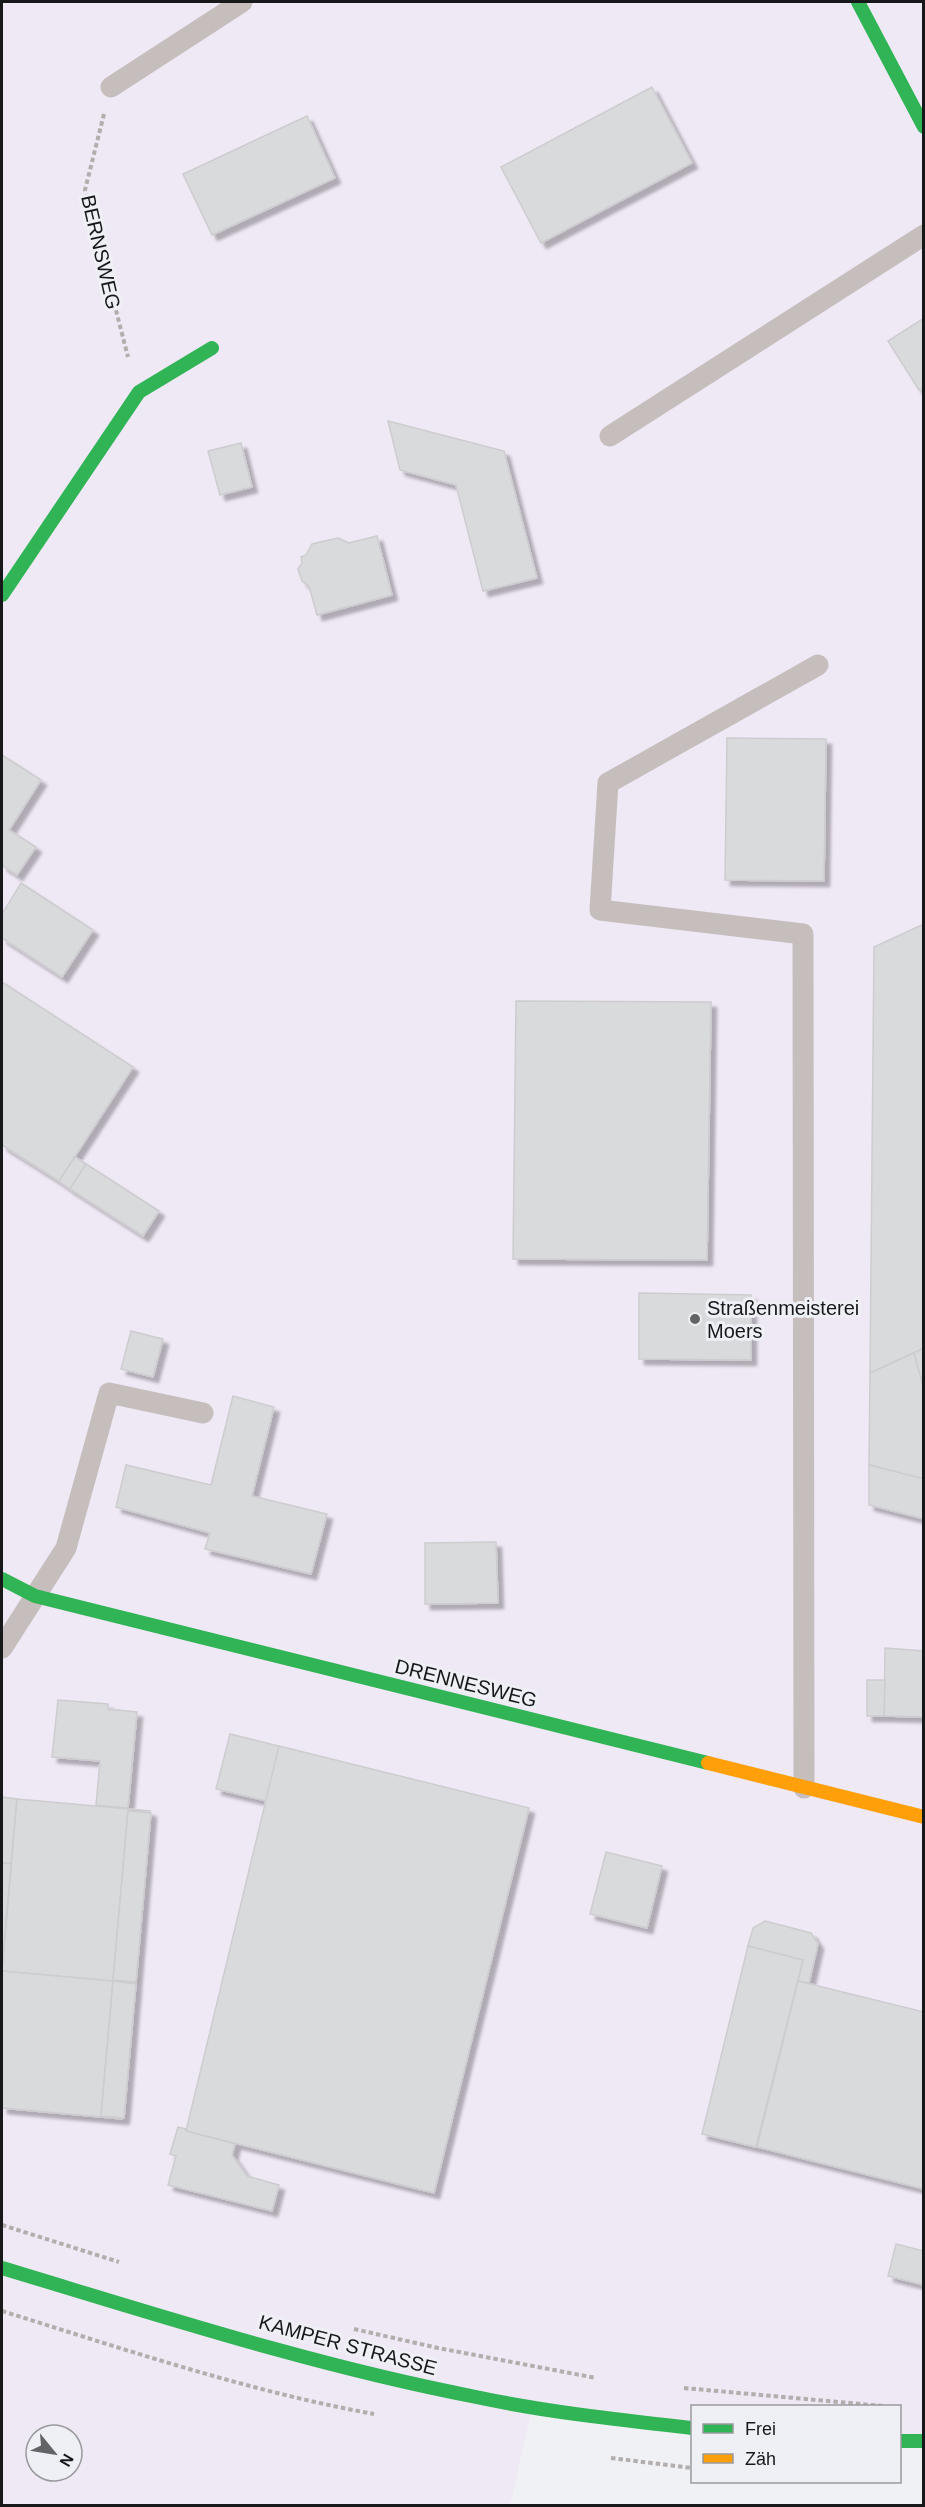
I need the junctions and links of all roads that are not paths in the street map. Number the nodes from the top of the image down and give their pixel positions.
1 (242, 2) edge
2 (858, 2) edge
3 (111, 87) road end
4 (924, 127) edge
5 (924, 236) edge
6 (212, 348) dead end
7 (610, 436) dead end
8 (2, 595) edge
9 (818, 664) dead end
10 (203, 1413) dead end
11 (2, 1579) edge
12 (35, 1596) junction
13 (2, 1648) edge
14 (804, 1788) junction
15 (924, 1817) edge
16 (2, 2268) edge
17 (691, 2428) edge
18 (901, 2441) edge
19 (924, 2441) edge

1 - 3 lane
2 - 4 street
5 - 7 lane
6 - 8 street
9 - 14 lane
10 - 12 lane
11 - 12 street, DRENNESWEG
12 - 13 lane
12 - 14 street, DRENNESWEG
14 - 15 street, DRENNESWEG
16 - 17 street, KAMPER STRASSE
18 - 19 street

